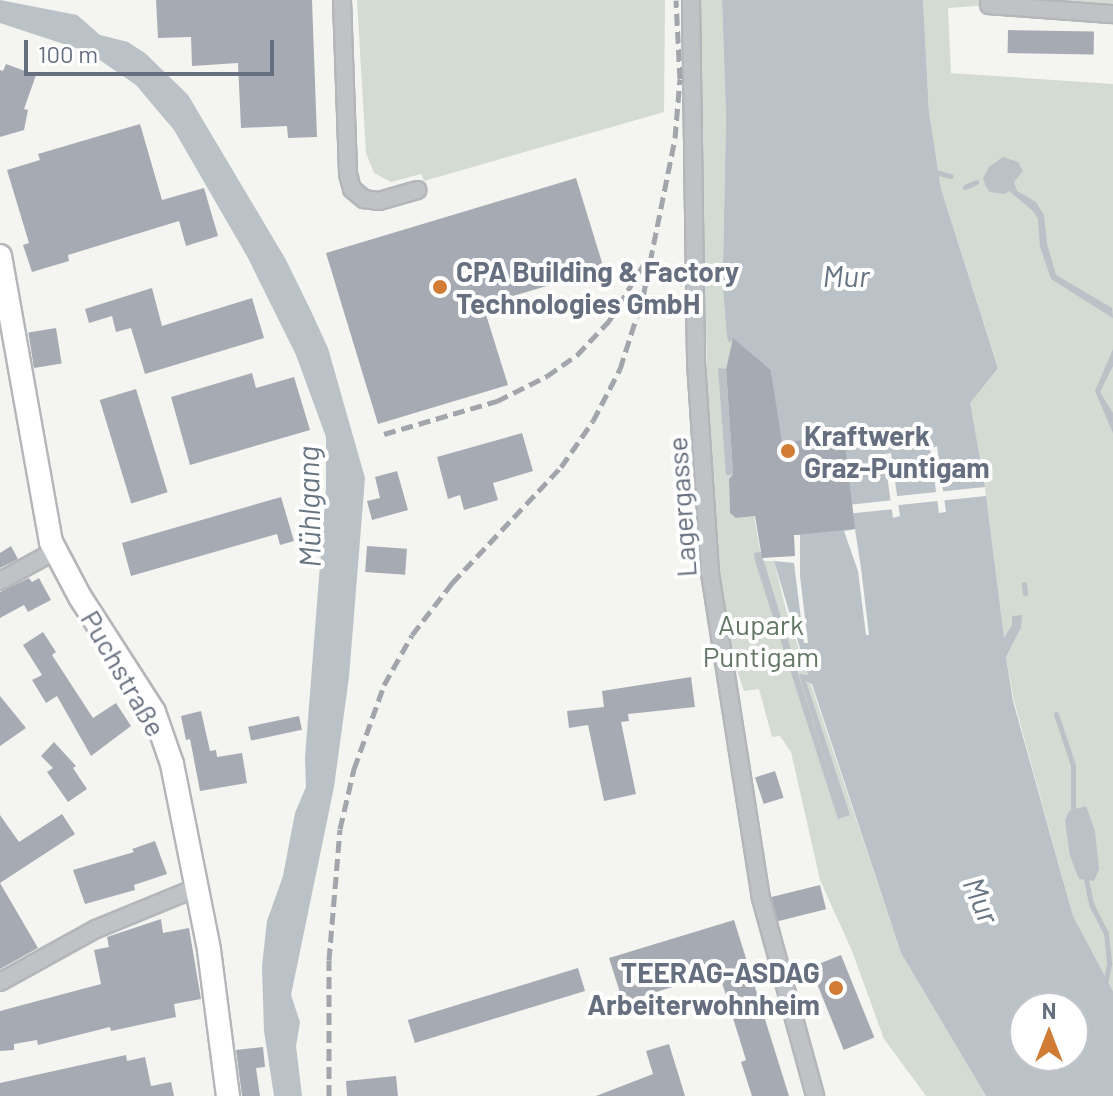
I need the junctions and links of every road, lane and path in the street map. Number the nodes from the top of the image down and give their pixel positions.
1 (342, 0) edge
2 (691, 0) edge
3 (989, 5) dead end
4 (1113, 14) edge
5 (417, 190) dead end
6 (0, 256) edge
7 (55, 551) junction
8 (0, 581) edge
9 (196, 888) junction
10 (0, 982) edge
11 (228, 1096) edge
12 (815, 1096) edge

1 - 5 street
2 - 12 street, Lagergasse
3 - 4 street
6 - 7 main road, Puchstraße
7 - 8 street
7 - 9 main road, Puchstraße
9 - 10 street
9 - 11 main road, Puchstraße

